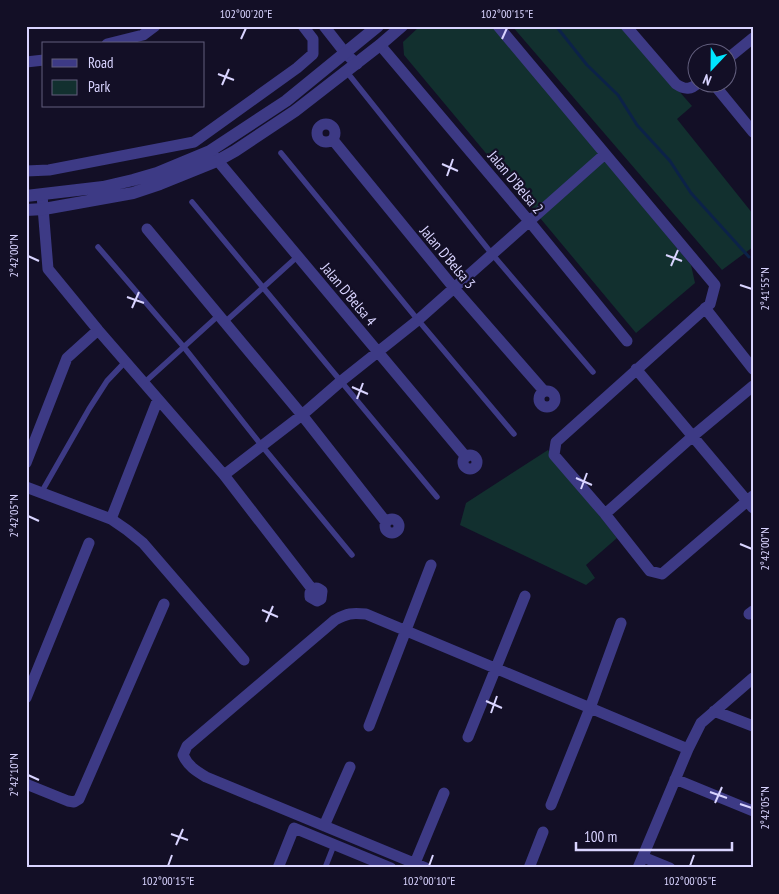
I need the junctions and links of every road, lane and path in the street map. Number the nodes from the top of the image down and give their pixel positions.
1 (155, 26) edge
2 (303, 26) edge
3 (324, 26) edge
4 (378, 26) edge
5 (402, 26) edge
6 (498, 26) edge
7 (626, 26) edge
8 (753, 38) edge
9 (115, 42) edge
10 (380, 45) junction
11 (736, 52) edge
12 (346, 54) junction
13 (42, 60) edge
14 (26, 62) edge
15 (357, 64) junction
16 (346, 71) junction
17 (686, 89) edge
18 (720, 92) edge
19 (753, 132) edge
20 (333, 140) dead end
21 (281, 152) dead end
22 (605, 154) junction
23 (213, 156) junction
24 (26, 171) edge
25 (42, 195) junction
26 (26, 196) edge
27 (192, 202) dead end
28 (44, 209) junction
29 (26, 210) edge
30 (530, 221) junction
31 (148, 229) dead end
32 (98, 247) dead end
33 (492, 254) junction
34 (298, 256) junction
35 (263, 287) junction
36 (454, 288) junction
37 (705, 308) junction
38 (222, 318) junction
39 (418, 320) junction
40 (98, 330) junction
41 (626, 340) dead end
42 (184, 346) junction
43 (378, 352) junction
44 (125, 362) junction
45 (636, 368) junction
46 (753, 369) edge
47 (593, 372) dead end
48 (144, 382) junction
49 (340, 382) junction
50 (753, 386) edge
51 (544, 391) dead end
52 (158, 399) junction
53 (302, 415) junction
54 (514, 434) dead end
55 (693, 436) junction
56 (262, 446) junction
57 (466, 456) dead end
58 (26, 463) edge
59 (224, 474) junction
60 (26, 487) edge
61 (41, 493) junction
62 (437, 497) dead end
63 (751, 501) edge
64 (605, 514) junction
65 (111, 519) junction
66 (386, 522) dead end
67 (89, 543) dead end
68 (352, 555) dead end
69 (431, 565) dead end
70 (312, 590) dead end
71 (525, 596) dead end
72 (164, 604) dead end
73 (621, 623) dead end
74 (406, 631) junction
75 (244, 660) dead end
76 (495, 668) junction
77 (753, 678) edge
78 (26, 698) edge
79 (590, 708) junction
80 (714, 711) junction
81 (369, 726) dead end
82 (753, 726) edge
83 (468, 737) dead end
84 (688, 749) junction
85 (350, 767) dead end
86 (675, 779) junction
87 (26, 784) edge
88 (444, 794) dead end
89 (551, 805) dead end
90 (753, 811) edge
91 (324, 826) junction
92 (542, 832) dead end
93 (334, 845) junction
94 (640, 862) edge
95 (384, 866) edge
96 (420, 866) edge
97 (278, 868) edge
98 (326, 868) edge
99 (528, 868) edge
100 (670, 868) edge

1 - 9 street
2 - 24 street
3 - 12 street
4 - 12 street
5 - 10 street
6 - 22 street
7 - 17 street
8 - 11 street
10 - 15 street
10 - 30 street, Jalan D'Belsa 2
12 - 15 street
12 - 23 street
13 - 14 street
15 - 16 street
16 - 23 street
16 - 33 lane
18 - 19 street
20 - 36 street, Jalan D'Belsa 3
21 - 39 lane
22 - 30 street
22 - 37 street
23 - 25 street
23 - 28 street
23 - 34 street, Jalan D'Belsa 4
25 - 26 street
25 - 28 street
27 - 35 lane
28 - 29 street
28 - 40 street
30 - 33 street
30 - 41 street, Jalan D'Belsa 2
31 - 38 street
32 - 42 lane
33 - 36 street
33 - 47 lane
34 - 35 lane
34 - 43 street, Jalan D'Belsa 4
35 - 38 lane
35 - 49 lane
36 - 39 street
36 - 51 street, Jalan D'Belsa 3
37 - 45 street
37 - 46 street
38 - 42 lane
38 - 53 street
39 - 43 street
39 - 54 lane
40 - 44 street
40 - 58 street
42 - 48 lane
42 - 56 lane
43 - 49 street
43 - 57 street, Jalan D'Belsa 4
44 - 48 street
44 - 61 lane
45 - 55 street
45 - 64 street
48 - 52 street
49 - 53 street
49 - 62 lane
50 - 55 street
52 - 59 street
52 - 65 street
53 - 56 street
53 - 66 street
55 - 63 street
55 - 64 street
56 - 59 street
56 - 68 lane
59 - 70 street
60 - 61 street
61 - 65 street
63 - 64 street
65 - 75 street
67 - 78 street
69 - 74 street
71 - 76 street
72 - 87 street
73 - 79 street
74 - 76 street
74 - 81 street
74 - 91 street
76 - 79 street
76 - 83 street
77 - 80 street
79 - 84 street
79 - 89 street
80 - 82 street
80 - 84 street
84 - 86 street
85 - 91 street
86 - 90 street
86 - 94 street
88 - 96 street
91 - 96 street
92 - 99 street
93 - 95 street
93 - 97 street
93 - 98 lane
94 - 100 street

